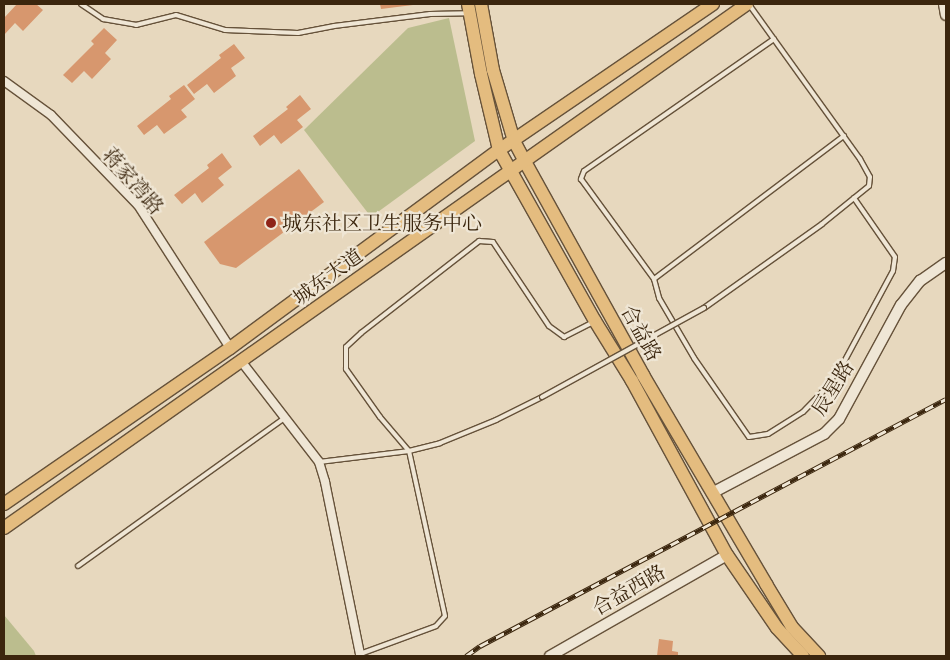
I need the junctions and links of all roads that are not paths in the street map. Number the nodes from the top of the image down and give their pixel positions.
1 (81, 4) edge
2 (481, 4) edge
3 (713, 4) edge
4 (748, 4) edge
5 (944, 4) edge
6 (469, 8) edge
7 (946, 15) edge
8 (774, 39) junction
9 (4, 81) edge
10 (844, 136) junction
11 (514, 141) junction
12 (500, 150) junction
13 (524, 160) junction
14 (510, 170) junction
15 (854, 198) junction
16 (946, 263) edge
17 (654, 279) junction
18 (595, 321) junction
19 (230, 348) junction
20 (242, 361) junction
21 (285, 418) junction
22 (409, 451) junction
23 (319, 462) junction
24 (712, 493) junction
25 (4, 504) edge
26 (4, 528) edge
27 (727, 555) junction
28 (78, 566) dead end
29 (360, 654) joint
30 (550, 656) edge
31 (803, 656) edge
32 (819, 656) edge

1 - 6 lane
2 - 11 main road, 合益路
3 - 11 main road, 城东大道
4 - 8 lane
4 - 13 main road, 城东大道
5 - 7 street
6 - 12 main road, 合益路
8 - 10 lane
8 - 17 lane
9 - 19 street, 蒋家湾路
10 - 15 lane
10 - 17 lane
11 - 12 main road, 城东大道
11 - 13 main road, 合益路
12 - 14 main road, 合益路
12 - 19 main road, 城东大道
13 - 14 main road, 城东大道
13 - 24 main road, 合益路
14 - 18 main road, 合益路
14 - 20 main road, 城东大道
15 - 17 lane
15 - 22 lane, bridge
16 - 24 street, 辰星路
18 - 22 lane
18 - 27 main road, 合益路
19 - 25 main road, 城东大道
20 - 21 street
20 - 26 main road, 城东大道
21 - 23 street
21 - 28 lane
22 - 23 lane
22 - 29 lane
23 - 29 street
24 - 32 main road, 合益路
27 - 30 street, 合益西路
27 - 31 main road, 合益路

